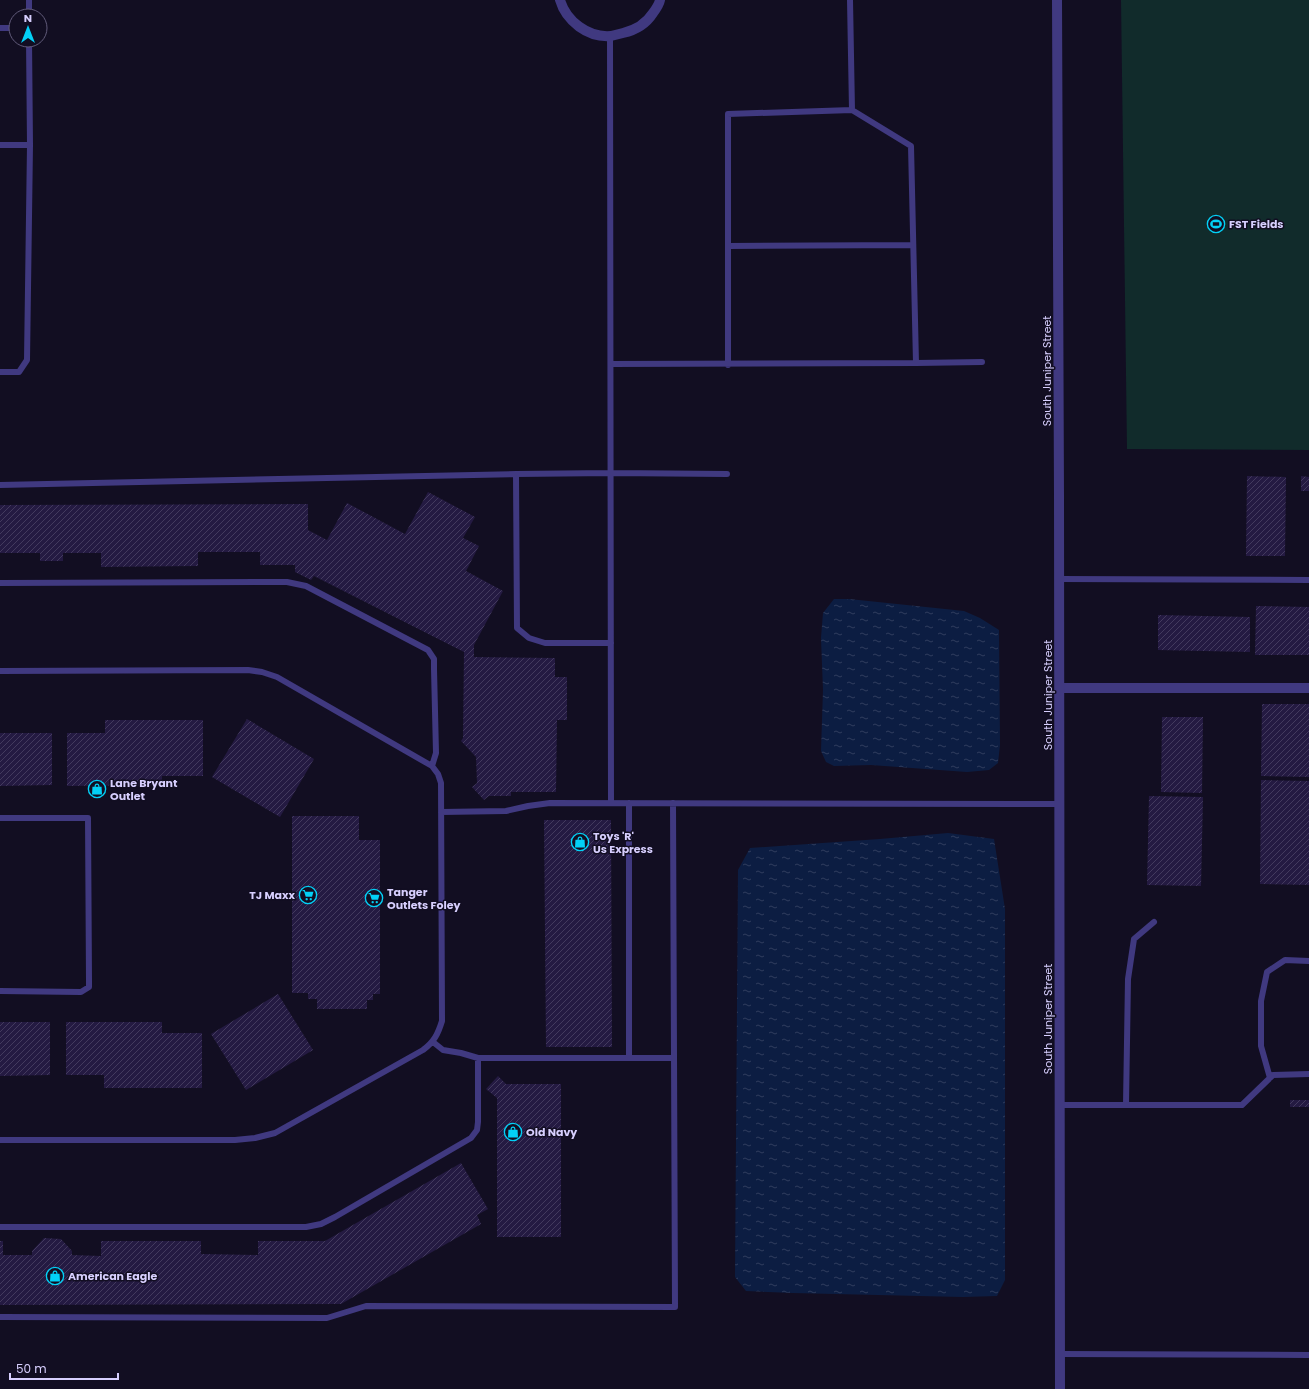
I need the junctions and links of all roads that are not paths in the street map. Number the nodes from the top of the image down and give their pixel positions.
1 (560, 0) edge
2 (660, 0) edge
3 (850, 0) edge
4 (1057, 0) edge
5 (610, 36) junction
6 (29, 48) edge
7 (852, 110) junction
8 (0, 145) edge
9 (30, 145) junction
10 (913, 245) junction
11 (728, 246) junction
12 (982, 362) dead end
13 (916, 363) junction
14 (610, 364) junction
15 (728, 365) junction
16 (0, 372) edge
17 (611, 473) junction
18 (516, 474) junction
19 (727, 474) dead end
20 (0, 485) edge
21 (1059, 579) junction
22 (1309, 580) edge
23 (0, 583) edge
24 (611, 643) junction
25 (0, 671) edge
26 (1060, 688) junction
27 (1309, 688) edge
28 (432, 766) junction
29 (611, 803) junction
30 (629, 803) junction
31 (673, 803) junction
32 (1060, 804) junction
33 (441, 812) junction
34 (0, 818) edge
35 (1154, 922) dead end
36 (1309, 961) edge
37 (0, 991) edge
38 (433, 1042) junction
39 (478, 1058) junction
40 (629, 1058) junction
41 (674, 1058) junction
42 (1309, 1074) edge
43 (1270, 1078) junction
44 (1061, 1105) junction
45 (1126, 1105) junction
46 (0, 1140) edge
47 (0, 1227) edge
48 (0, 1317) edge
49 (1060, 1354) junction
50 (1309, 1356) edge
51 (1060, 1389) edge

1 - 5 street
2 - 5 street
3 - 7 lane
4 - 21 street, South Juniper Street
5 - 14 lane
6 - 9 lane
7 - 10 lane
7 - 11 lane
8 - 9 lane
9 - 16 lane
10 - 11 lane
10 - 13 lane
11 - 15 lane
12 - 13 lane
13 - 15 lane
14 - 15 lane
14 - 17 lane
17 - 18 lane
17 - 19 lane
17 - 24 lane
18 - 20 lane
18 - 24 lane
21 - 22 lane
21 - 26 street, South Juniper Street
23 - 28 lane
24 - 29 lane
25 - 28 lane
26 - 27 street
26 - 32 street, South Juniper Street
28 - 33 lane
29 - 30 lane
29 - 33 lane
30 - 31 lane
30 - 40 lane
31 - 32 lane
31 - 41 lane
32 - 44 street, South Juniper Street
33 - 38 lane
34 - 37 lane
35 - 45 lane
36 - 43 lane
38 - 39 lane
38 - 46 lane
39 - 40 lane
39 - 47 lane
40 - 41 lane
41 - 48 lane
42 - 43 lane
43 - 45 lane
44 - 45 lane
44 - 49 street, South Juniper Street
49 - 50 lane
49 - 51 street, South Juniper Street

